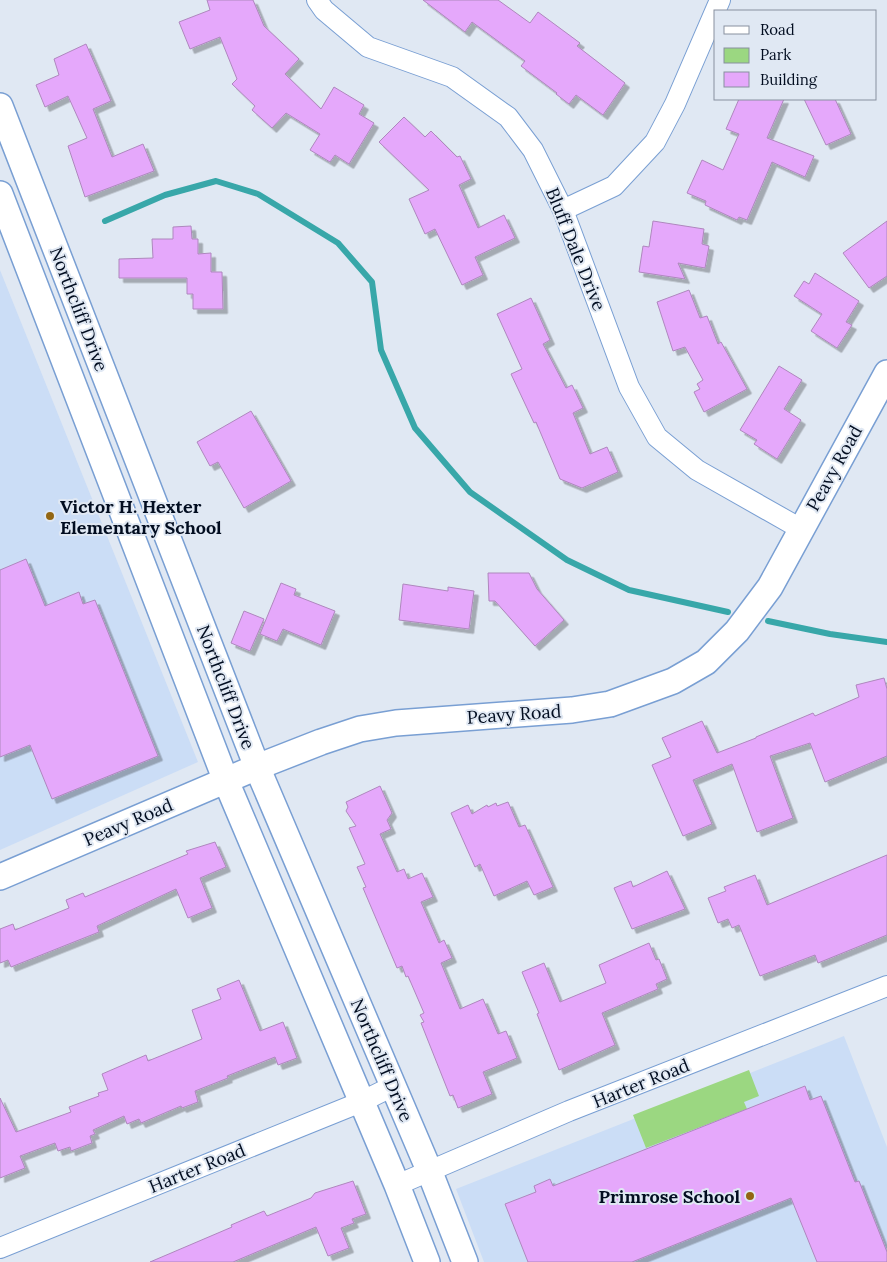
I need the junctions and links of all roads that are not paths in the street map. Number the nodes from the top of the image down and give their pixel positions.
1 (317, 0) edge
2 (714, 14) edge
3 (0, 106) edge
4 (0, 194) edge
5 (563, 210) junction
6 (887, 373) edge
7 (801, 529) junction
8 (257, 767) junction
9 (226, 781) junction
10 (0, 877) edge
11 (887, 986) edge
12 (393, 1086) junction
13 (361, 1102) junction
14 (429, 1170) junction
15 (397, 1185) junction
16 (0, 1248) edge
17 (427, 1262) edge
18 (465, 1262) edge

1 - 5 street, Bluff Dale Drive
2 - 5 street
3 - 8 street, Northcliff Drive
4 - 9 street, Northcliff Drive
5 - 7 street, Bluff Dale Drive
6 - 7 street, Peavy Road
7 - 8 street, Peavy Road
8 - 9 street, Peavy Road
8 - 12 street, Northcliff Drive
9 - 10 street, Peavy Road
9 - 13 street, Northcliff Drive
11 - 14 street, Harter Road
12 - 13 street, Harter Road
12 - 14 street, Northcliff Drive
13 - 15 street, Northcliff Drive
13 - 16 street, Harter Road
14 - 15 street, Harter Road
14 - 18 street, Northcliff Drive
15 - 17 street, Northcliff Drive

